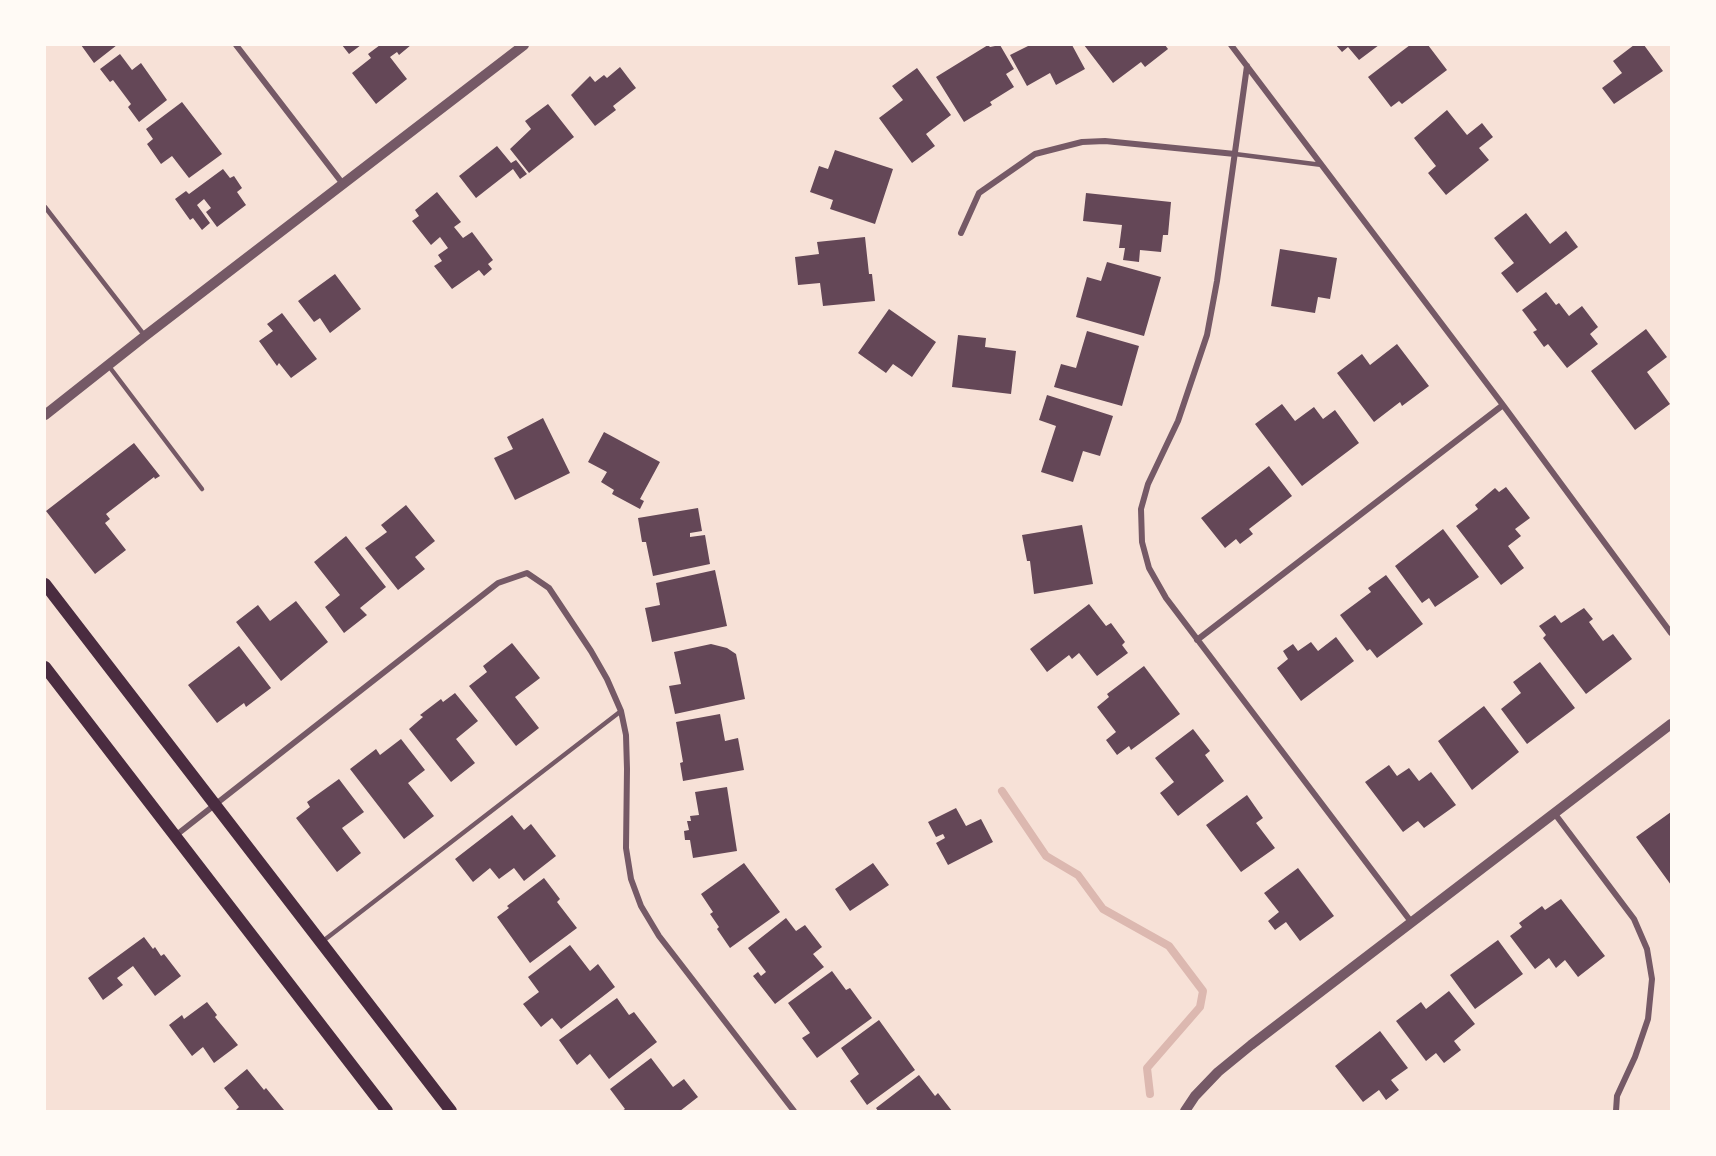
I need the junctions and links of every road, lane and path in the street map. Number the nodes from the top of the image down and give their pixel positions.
1 (236, 45) edge
2 (524, 45) edge
3 (1231, 45) edge
4 (1247, 66) junction
5 (1235, 154) junction
6 (1322, 165) junction
7 (343, 184) junction
8 (45, 207) edge
9 (961, 233) dead end
10 (145, 336) junction
11 (108, 365) junction
12 (1503, 405) junction
13 (45, 415) edge
14 (202, 489) dead end
15 (45, 584) edge
16 (1671, 633) edge
17 (1197, 640) junction
18 (45, 667) edge
19 (621, 711) junction
20 (1671, 724) edge
21 (216, 804) junction
22 (1555, 814) junction
23 (175, 836) junction
24 (1412, 923) junction
25 (321, 943) junction
26 (387, 1111) edge
27 (451, 1111) edge
28 (794, 1111) edge
29 (1185, 1111) edge
30 (1616, 1111) edge

1 - 7 street
2 - 7 street
3 - 4 street
4 - 5 street
4 - 6 street
5 - 6 lane
5 - 9 street
5 - 17 street
6 - 12 street
7 - 10 street
8 - 10 lane
10 - 11 street
11 - 13 street
11 - 14 lane
12 - 16 street
12 - 17 street
15 - 21 main road
17 - 24 street
18 - 23 main road
19 - 21 street
19 - 25 lane
19 - 28 street
20 - 22 street
21 - 23 street
21 - 25 main road
22 - 24 street
22 - 30 street
23 - 26 main road
24 - 29 street
25 - 27 main road

